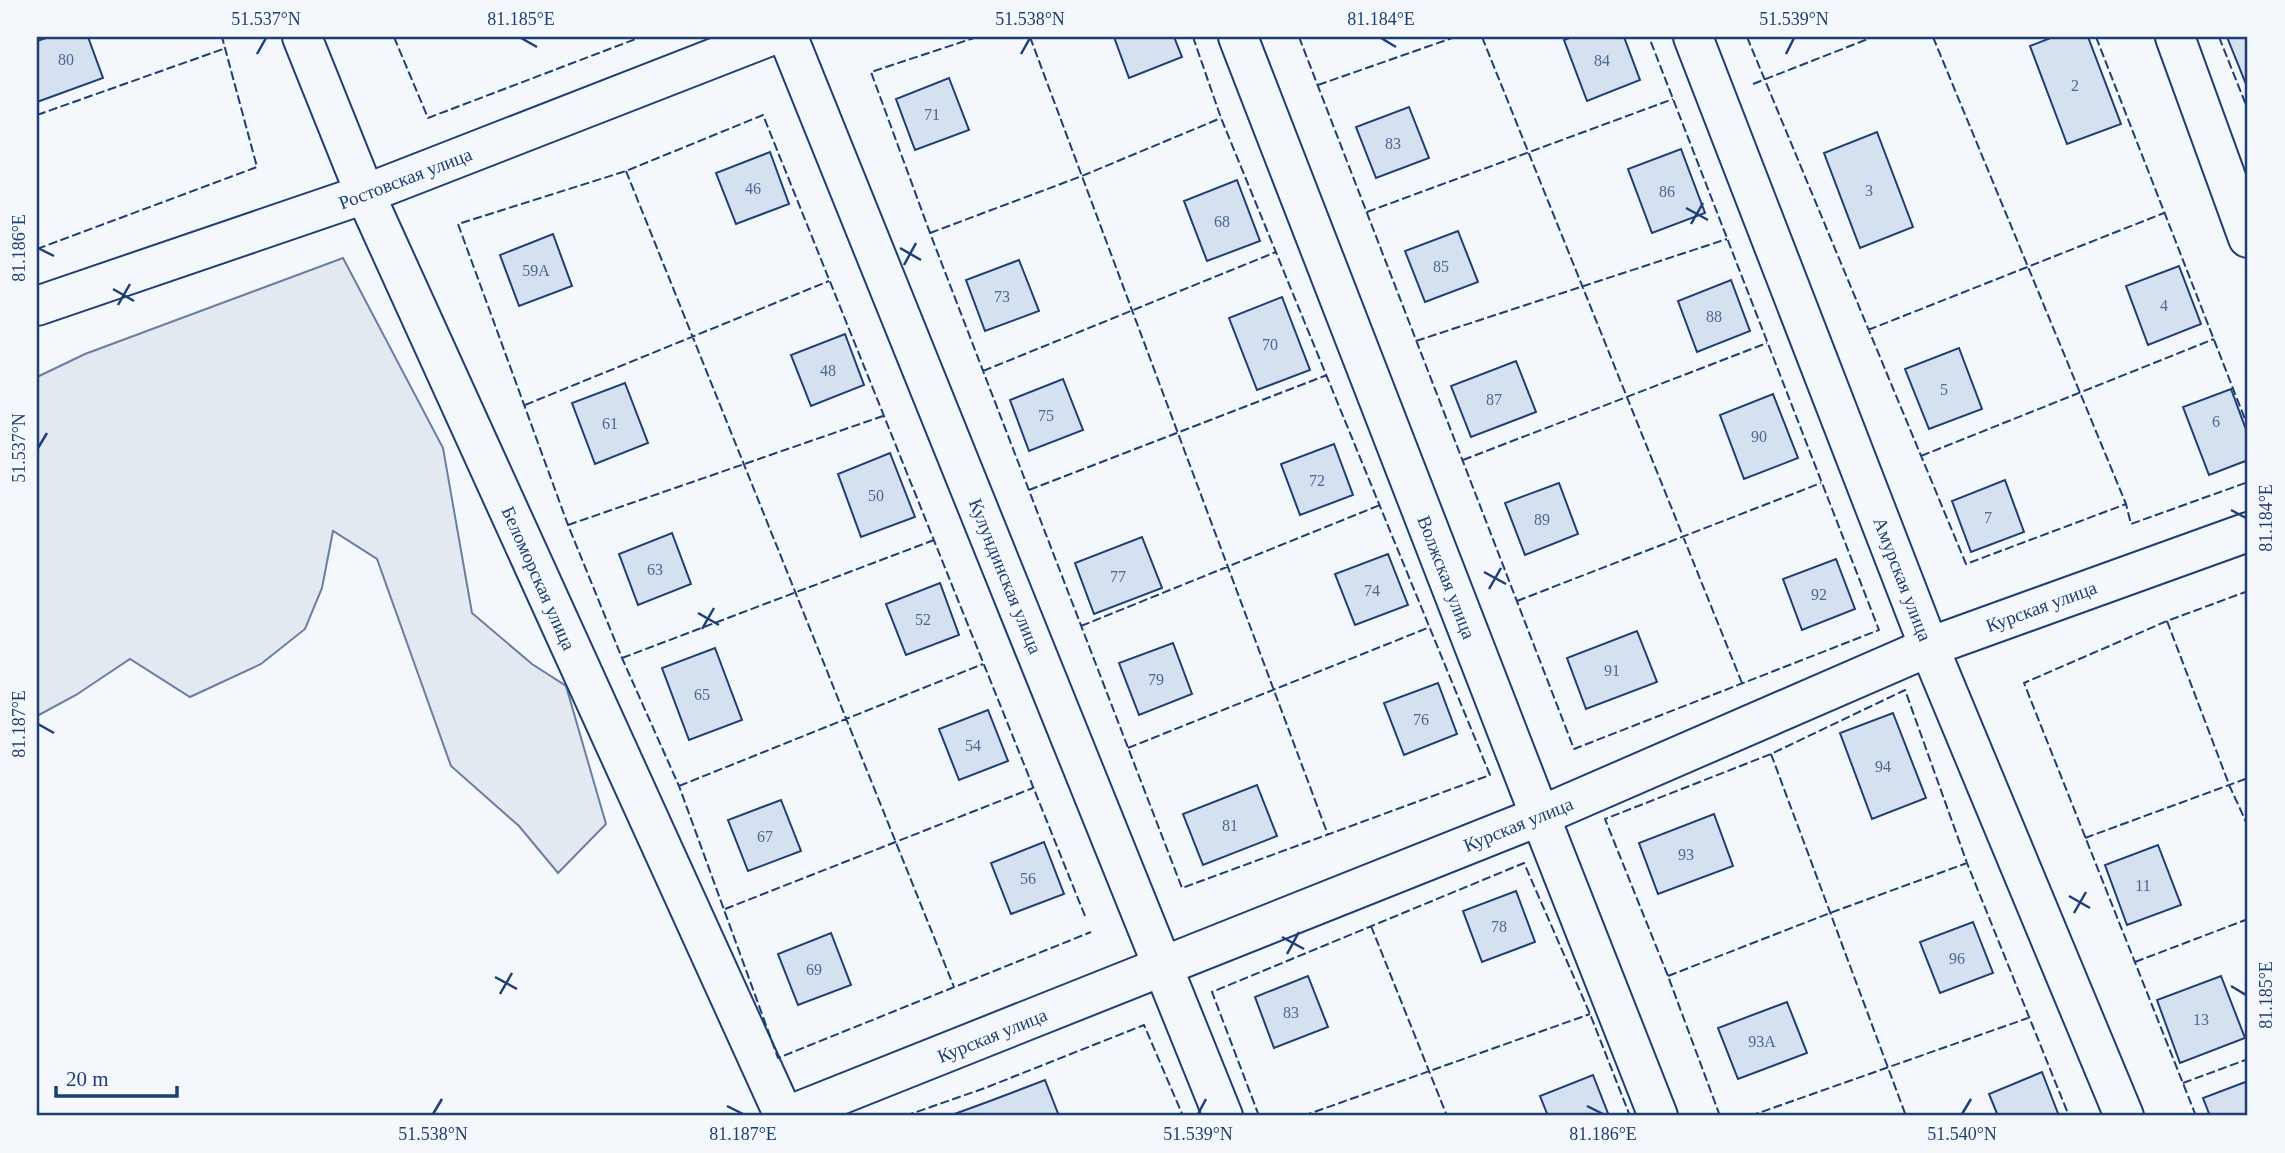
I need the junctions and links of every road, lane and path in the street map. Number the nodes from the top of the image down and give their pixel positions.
1 (302, 37) edge
2 (768, 37) edge
3 (788, 37) edge
4 (1238, 37) edge
5 (1693, 37) edge
6 (2175, 37) edge
7 (712, 47) edge
8 (365, 194) junction
9 (2248, 238) edge
10 (37, 306) edge
11 (2248, 532) edge
12 (1929, 647) junction
13 (1540, 816) junction
14 (1164, 968) junction
15 (785, 1116) edge
16 (1223, 1116) edge
17 (1658, 1116) edge
18 (2124, 1116) edge

1 - 8 street, Беломорская улица
2 - 7 street, Ростовская улица
3 - 14 street, Кулундинская улица
4 - 13 street, Волжская улица
5 - 12 street, Амурская улица
6 - 9 street
7 - 8 street, Ростовская улица
8 - 10 street, Ростовская улица
8 - 15 street, Беломорская улица
11 - 12 street, Курская улица
12 - 13 street, Курская улица
12 - 18 street, Амурская улица
13 - 14 street, Курская улица
13 - 17 street, Волжская улица
14 - 15 street, Курская улица
14 - 16 street, Кулундинская улица

